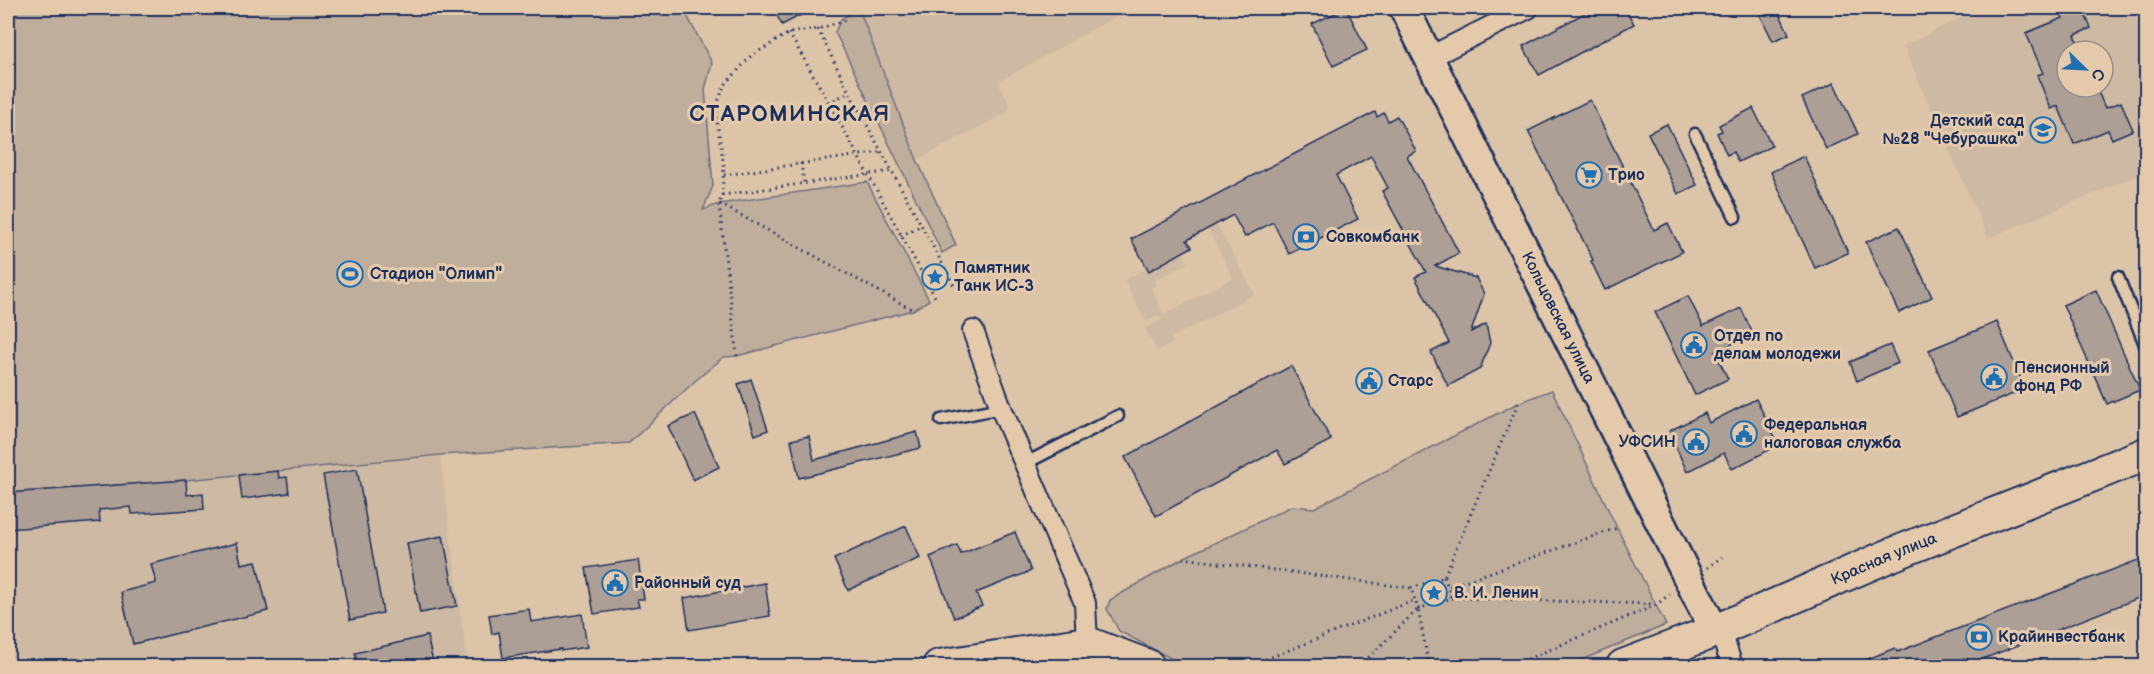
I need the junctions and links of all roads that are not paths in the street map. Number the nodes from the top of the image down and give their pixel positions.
1 (1404, 8) edge
2 (1528, 8) edge
3 (1430, 57) junction
4 (1695, 134) dead end
5 (1735, 216) dead end
6 (2118, 277) dead end
7 (974, 331) dead end
8 (2146, 347) edge
9 (1001, 408) junction
10 (1118, 416) dead end
11 (941, 420) dead end
12 (2146, 454) edge
13 (1026, 463) junction
14 (1717, 629) junction
15 (1088, 643) junction
16 (1679, 656) edge
17 (939, 666) edge
18 (1148, 666) edge
19 (1623, 666) edge
20 (1732, 666) edge

1 - 3 main road, Кольцовская улица
2 - 3 street
3 - 14 main road, Кольцовская улица
4 - 5 lane
6 - 8 lane
7 - 9 street
9 - 11 lane
9 - 13 street
10 - 13 lane
12 - 14 main road, Красная улица
13 - 15 street
14 - 16 main road, Красная улица
14 - 20 street, Кольцовская улица
15 - 17 main road
15 - 18 main road
16 - 19 main road, Красная улица

